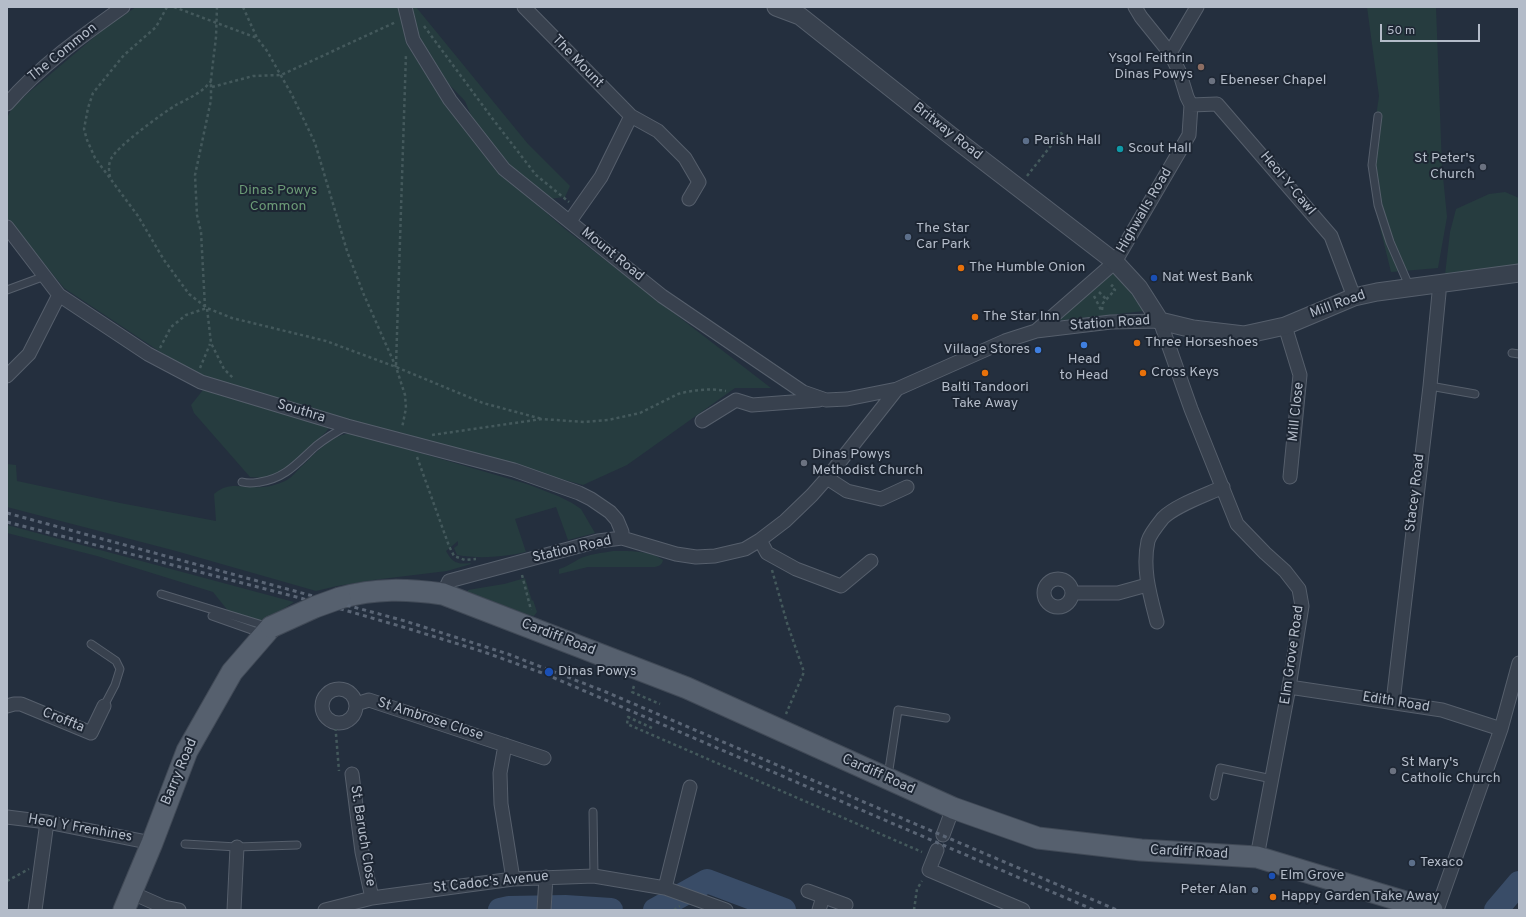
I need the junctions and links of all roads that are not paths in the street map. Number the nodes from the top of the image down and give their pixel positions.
1 (123, 7) edge
2 (524, 7) edge
3 (776, 7) edge
4 (1135, 7) edge
5 (1196, 7) edge
6 (406, 12) edge
7 (1170, 53) junction
8 (7, 104) edge
9 (1191, 105) junction
10 (631, 116) junction
11 (1378, 116) dead end
12 (689, 200) dead end
13 (570, 221) junction
14 (7, 227) edge
15 (1120, 268) junction
16 (1519, 273) edge
17 (45, 276) junction
18 (1438, 284) junction
19 (1410, 288) junction
20 (7, 290) edge
21 (59, 295) junction
22 (1354, 297) junction
23 (1160, 321) junction
24 (1285, 326) junction
25 (1036, 331) junction
26 (7, 376) edge
27 (1430, 386) junction
28 (897, 389) junction
29 (1475, 394) dead end
30 (826, 400) junction
31 (702, 421) dead end
32 (347, 426) junction
33 (1290, 477) dead end
34 (827, 478) junction
35 (242, 482) dead end
36 (907, 487) dead end
37 (1223, 488) junction
38 (622, 538) junction
39 (760, 540) junction
40 (871, 561) dead end
41 (1147, 585) junction
42 (1072, 593) dead end
43 (161, 594) dead end
44 (443, 594) junction
45 (212, 616) dead end
46 (1157, 622) dead end
47 (268, 631) junction
48 (91, 644) dead end
49 (1519, 663) edge
50 (1289, 687) junction
51 (1393, 702) junction
52 (356, 704) junction
53 (7, 706) edge
54 (104, 706) joint
55 (946, 718) dead end
56 (1501, 729) junction
57 (505, 745) junction
58 (544, 758) dead end
59 (352, 779) road end
60 (888, 779) junction
61 (1272, 779) junction
62 (690, 787) dead end
63 (1214, 796) dead end
64 (953, 808) junction
65 (592, 812) dead end
66 (7, 817) edge
67 (47, 822) junction
68 (943, 834) dead end
69 (152, 843) junction
70 (184, 844) dead end
71 (297, 845) dead end
72 (237, 847) junction
73 (935, 854) road end
74 (1257, 857) junction
75 (594, 876) junction
76 (546, 877) junction
77 (513, 878) junction
78 (665, 888) junction
79 (808, 891) dead end
80 (823, 897) junction
81 (372, 898) junction
82 (127, 901) edge
83 (846, 905) dead end
84 (710, 907) edge
85 (35, 910) edge
86 (179, 910) edge
87 (234, 910) edge
88 (325, 910) edge
89 (544, 910) edge
90 (726, 910) edge
91 (819, 910) edge
92 (1023, 910) edge
93 (1432, 910) edge
94 (1437, 910) edge

1 - 8 street, The Common
2 - 10 street, The Mount
3 - 15 street, Britway Road
4 - 7 street, Highwalls Road
5 - 7 street
6 - 13 street, Mount Road
7 - 9 street, Highwalls Road
9 - 15 street, Highwalls Road
9 - 22 street, Heol-Y-Cawl
10 - 12 street, The Mount
10 - 13 street
11 - 19 lane
13 - 30 street, Mount Road
14 - 17 street, Southra
15 - 23 street, Britway Road
15 - 25 street, Station Road
16 - 18 street, Mill Road
17 - 20 lane
17 - 21 street, Southra
18 - 19 street, Mill Road
18 - 27 street, Stacey Road
19 - 22 street, Mill Road
21 - 26 street
21 - 32 street, Southra
22 - 24 street, Mill Road
23 - 24 street, Mill Road
23 - 25 street, Station Road
23 - 37 street, Elm Grove Road
24 - 33 street, Mill Close
25 - 28 street, Station Road
27 - 29 lane
27 - 51 street, Stacey Road
28 - 30 street, Mount Road
28 - 34 street, Station Road
30 - 31 street
32 - 35 lane
32 - 38 street, Southra
34 - 36 street
34 - 39 street, Station Road
37 - 41 street
37 - 50 street, Elm Grove Road
38 - 39 street, Station Road
38 - 44 street, Station Road
39 - 40 street
41 - 42 street
41 - 46 street
43 - 47 lane
44 - 47 main road, Cardiff Road, bridge
44 - 60 main road, Cardiff Road
45 - 47 lane
47 - 69 main road, Barry Road
48 - 54 lane
49 - 56 street
50 - 51 street, Edith Road
50 - 61 street, Elm Grove Road
51 - 56 street, Edith Road
52 - 52 street, St Ambrose Close
52 - 57 street, St Ambrose Close
53 - 54 street, Croffta
55 - 60 lane
56 - 94 street
57 - 58 street, St Ambrose Close
57 - 77 street
59 - 81 street, St. Baruch Close
60 - 64 main road, Cardiff Road
61 - 63 lane
61 - 74 street, Elm Grove Road
62 - 78 street
64 - 68 street
64 - 74 main road, Cardiff Road
65 - 75 lane
66 - 67 street, Heol Y Frenhines
67 - 69 street, Heol Y Frenhines
67 - 85 street
69 - 82 main road, Barry Road
70 - 72 lane
71 - 72 lane
72 - 87 street
73 - 92 street
74 - 93 main road, Cardiff Road
75 - 76 street, St Cadoc's Avenue
75 - 78 street, St Cadoc's Avenue
76 - 77 street, St Cadoc's Avenue
76 - 89 street
77 - 81 street, St Cadoc's Avenue
78 - 84 street, St Cadoc's Avenue
79 - 80 street
80 - 83 street
80 - 91 street
81 - 88 street, St Cadoc's Avenue
82 - 86 street
84 - 90 street, St Cadoc's Avenue

